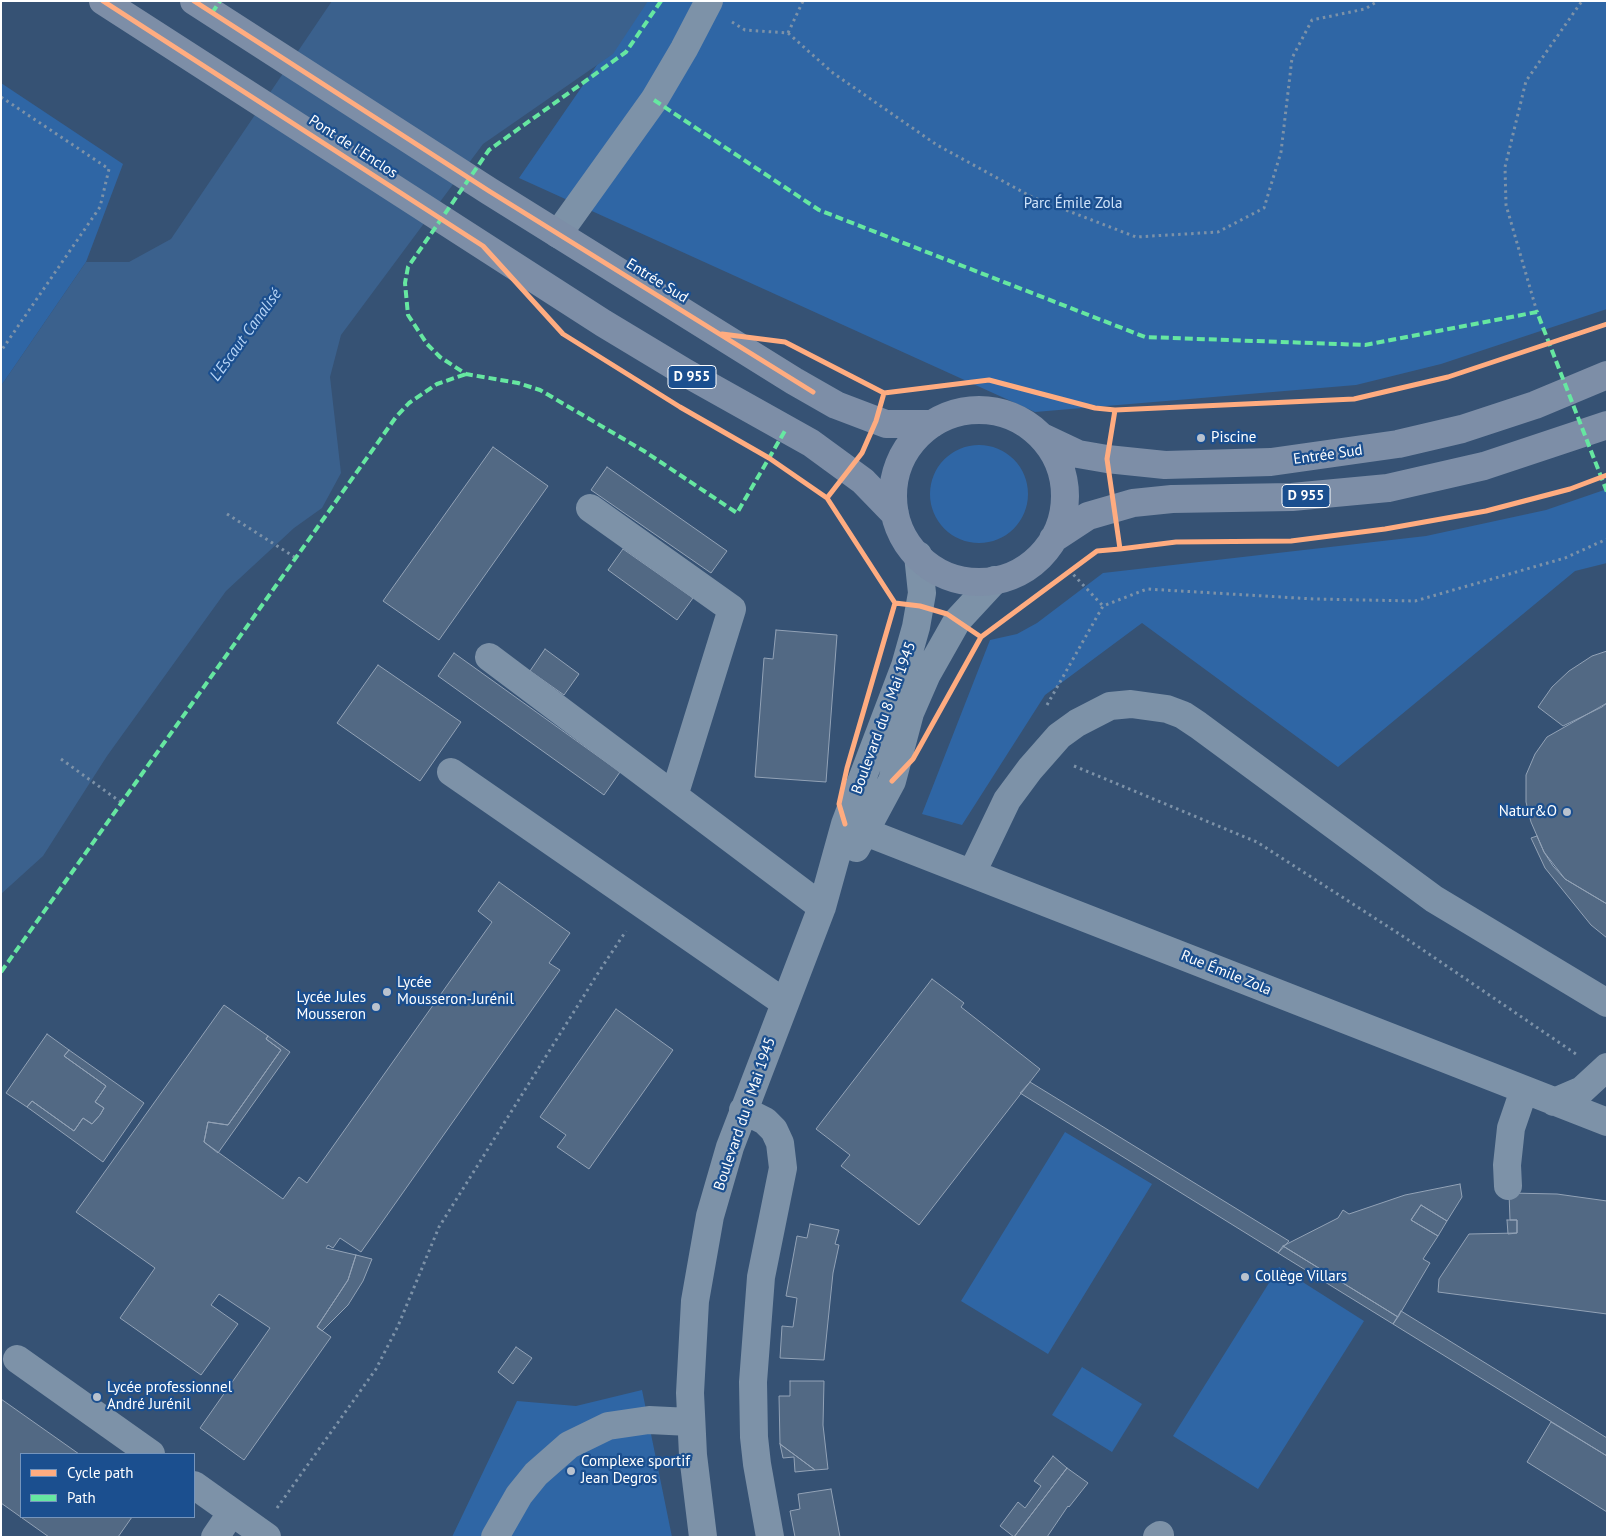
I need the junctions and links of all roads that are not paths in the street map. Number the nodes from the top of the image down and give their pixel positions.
1 (103, 1) edge
2 (194, 1) edge
3 (708, 3) edge
4 (558, 234) junction
5 (1607, 375) edge
6 (932, 424) junction
7 (1607, 426) edge
8 (1042, 437) junction
9 (590, 508) dead end
10 (895, 514) junction
11 (1053, 539) junction
12 (918, 556) junction
13 (995, 580) junction
14 (489, 657) dead end
15 (451, 772) dead end
16 (674, 796) junction
17 (855, 828) junction
18 (972, 873) junction
19 (822, 907) junction
20 (1607, 1003) edge
21 (784, 1004) junction
22 (1604, 1070) edge
23 (1524, 1090) junction
24 (1554, 1102) junction
25 (744, 1110) junction
26 (1607, 1122) edge
27 (1508, 1186) dead end
28 (17, 1359) dead end
29 (690, 1422) junction
30 (150, 1453) edge
31 (195, 1486) edge
32 (232, 1512) junction
33 (263, 1534) edge
34 (215, 1537) edge
35 (495, 1537) edge
36 (703, 1537) edge
37 (770, 1537) edge

1 - 10 main road, Pont de l'Enclos / D 955
2 - 4 main road, Entrée Sud
3 - 4 street
4 - 6 main road, Entrée Sud
5 - 8 main road, Entrée Sud
6 - 8 main road
6 - 10 main road
7 - 11 main road, D 955
8 - 11 main road
9 - 16 street
10 - 12 main road
11 - 13 main road
12 - 13 main road
12 - 17 street, Boulevard du 8 Mai 1945
13 - 17 street, Boulevard du 8 Mai 1945
14 - 16 street
15 - 21 street
16 - 19 street
17 - 18 street, Rue Émile Zola
17 - 19 street, Boulevard du 8 Mai 1945
18 - 20 street
18 - 23 street, Rue Émile Zola
19 - 21 street, Boulevard du 8 Mai 1945
21 - 25 street, Boulevard du 8 Mai 1945
22 - 24 street
23 - 24 street, Rue Émile Zola
23 - 27 street
24 - 26 street, Rue Émile Zola
25 - 29 street, Boulevard du 8 Mai 1945
25 - 37 street
28 - 30 street
29 - 35 street
29 - 36 street, Boulevard du 8 Mai 1945
31 - 32 street
32 - 33 street
32 - 34 street

